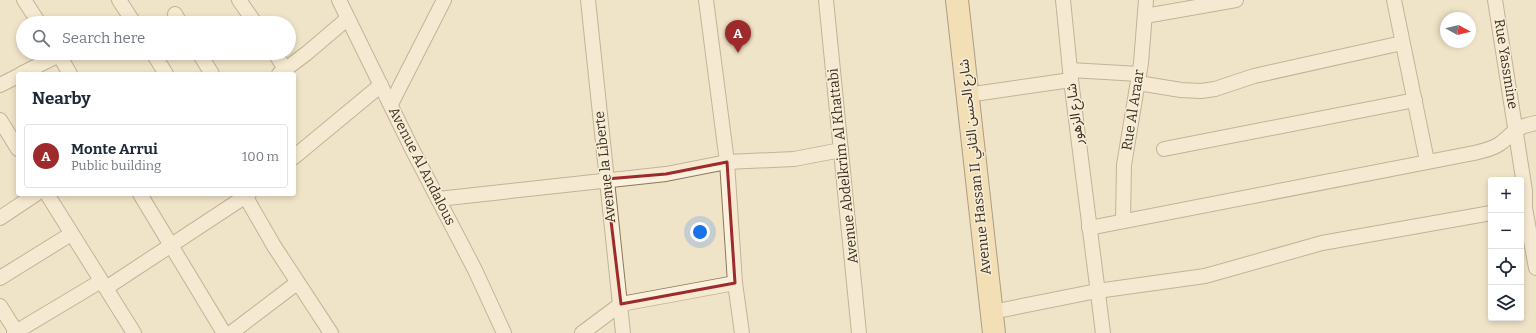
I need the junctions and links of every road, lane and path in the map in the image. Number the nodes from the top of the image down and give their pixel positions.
1 (24, 0) edge
2 (119, 0) edge
3 (239, 0) edge
4 (339, 0) edge
5 (444, 0) edge
6 (588, 0) edge
7 (706, 0) edge
8 (826, 0) edge
9 (957, 0) edge
10 (1063, 0) edge
11 (1146, 0) edge
12 (1236, 0) edge
13 (1394, 0) edge
14 (1495, 0) edge
15 (34, 16) edge
16 (126, 16) edge
17 (250, 16) edge
18 (1145, 16) junction
19 (347, 18) junction
20 (1402, 43) junction
21 (48, 60) edge
22 (63, 60) edge
23 (157, 60) edge
24 (203, 60) edge
25 (278, 60) edge
26 (25, 72) edge
27 (69, 72) edge
28 (165, 72) edge
29 (211, 72) edge
30 (282, 72) edge
31 (1070, 75) junction
32 (16, 77) edge
33 (1138, 79) junction
34 (0, 85) edge
35 (381, 85) junction
36 (967, 95) junction
37 (1415, 100) junction
38 (391, 104) junction
39 (0, 120) edge
40 (1536, 123) edge
41 (1516, 129) junction
42 (16, 146) edge
43 (1164, 149) dead end
44 (842, 150) junction
45 (296, 155) edge
46 (1427, 161) junction
47 (727, 162) junction
48 (1523, 177) edge
49 (606, 179) junction
50 (1524, 184) edge
51 (33, 196) edge
52 (47, 196) edge
53 (141, 196) edge
54 (245, 196) edge
55 (247, 196) edge
56 (438, 199) junction
57 (1524, 200) edge
58 (1524, 213) edge
59 (1488, 214) edge
60 (0, 218) edge
61 (1123, 221) junction
62 (1089, 228) junction
63 (71, 234) junction
64 (170, 246) junction
65 (1536, 268) edge
66 (0, 278) edge
67 (297, 282) junction
68 (735, 283) junction
69 (104, 285) junction
70 (1097, 291) junction
71 (621, 304) junction
72 (0, 306) edge
73 (992, 312) junction
74 (16, 333) edge
75 (134, 333) edge
76 (224, 333) edge
77 (231, 333) edge
78 (330, 333) edge
79 (504, 333) edge
80 (582, 333) edge
81 (623, 333) edge
82 (742, 333) edge
83 (859, 333) edge
84 (994, 333) edge
85 (1103, 333) edge

1 - 15 street
2 - 16 street
3 - 17 street
4 - 19 street, Avenue Al Andalous
5 - 38 street
6 - 49 street, Avenue la Liberte
7 - 47 street
8 - 44 street, Avenue Abdelkrim Al Khattabi
9 - 36 main road, Avenue Hassan II شارع الحسن الثاني
10 - 31 street, شارع الزهور
11 - 18 street, Rue Al Araar
12 - 18 street
13 - 20 street
14 - 41 street, Rue Yassmine
18 - 33 street, Rue Al Araar
19 - 30 street
19 - 35 street, Avenue Al Andalous
20 - 33 street
20 - 37 street
21 - 26 street
22 - 27 street
23 - 28 street
24 - 29 street
25 - 30 street
31 - 33 street
31 - 36 street
31 - 62 street, شارع الزهور
32 - 34 street
33 - 61 street, Rue Al Araar
35 - 38 street, Avenue Al Andalous
35 - 45 street
36 - 73 main road, Avenue Hassan II شارع الحسن الثاني
37 - 43 street
37 - 46 street
38 - 56 street, Avenue Al Andalous
39 - 42 street
40 - 41 street
41 - 46 street
41 - 48 street, Rue Yassmine
44 - 47 street
44 - 83 street, Avenue Abdelkrim Al Khattabi
46 - 61 street
47 - 49 street
47 - 68 street
49 - 56 street
49 - 71 street, Avenue la Liberte
50 - 57 street, Rue Yassmine
51 - 60 street
52 - 63 street
53 - 64 street
54 - 64 street
55 - 67 street
56 - 79 street, Avenue Al Andalous
58 - 65 street, Rue Yassmine
59 - 70 street
61 - 62 street
62 - 70 street, شارع الزهور
63 - 66 street
63 - 69 street
64 - 69 street
64 - 76 street
67 - 77 street
67 - 78 street
68 - 71 street
68 - 82 street
69 - 74 street
69 - 75 street
70 - 73 street
70 - 85 street, شارع الزهور
71 - 80 street
71 - 81 street, Avenue la Liberte
72 - 74 street
73 - 84 main road, Avenue Hassan II شارع الحسن الثاني

